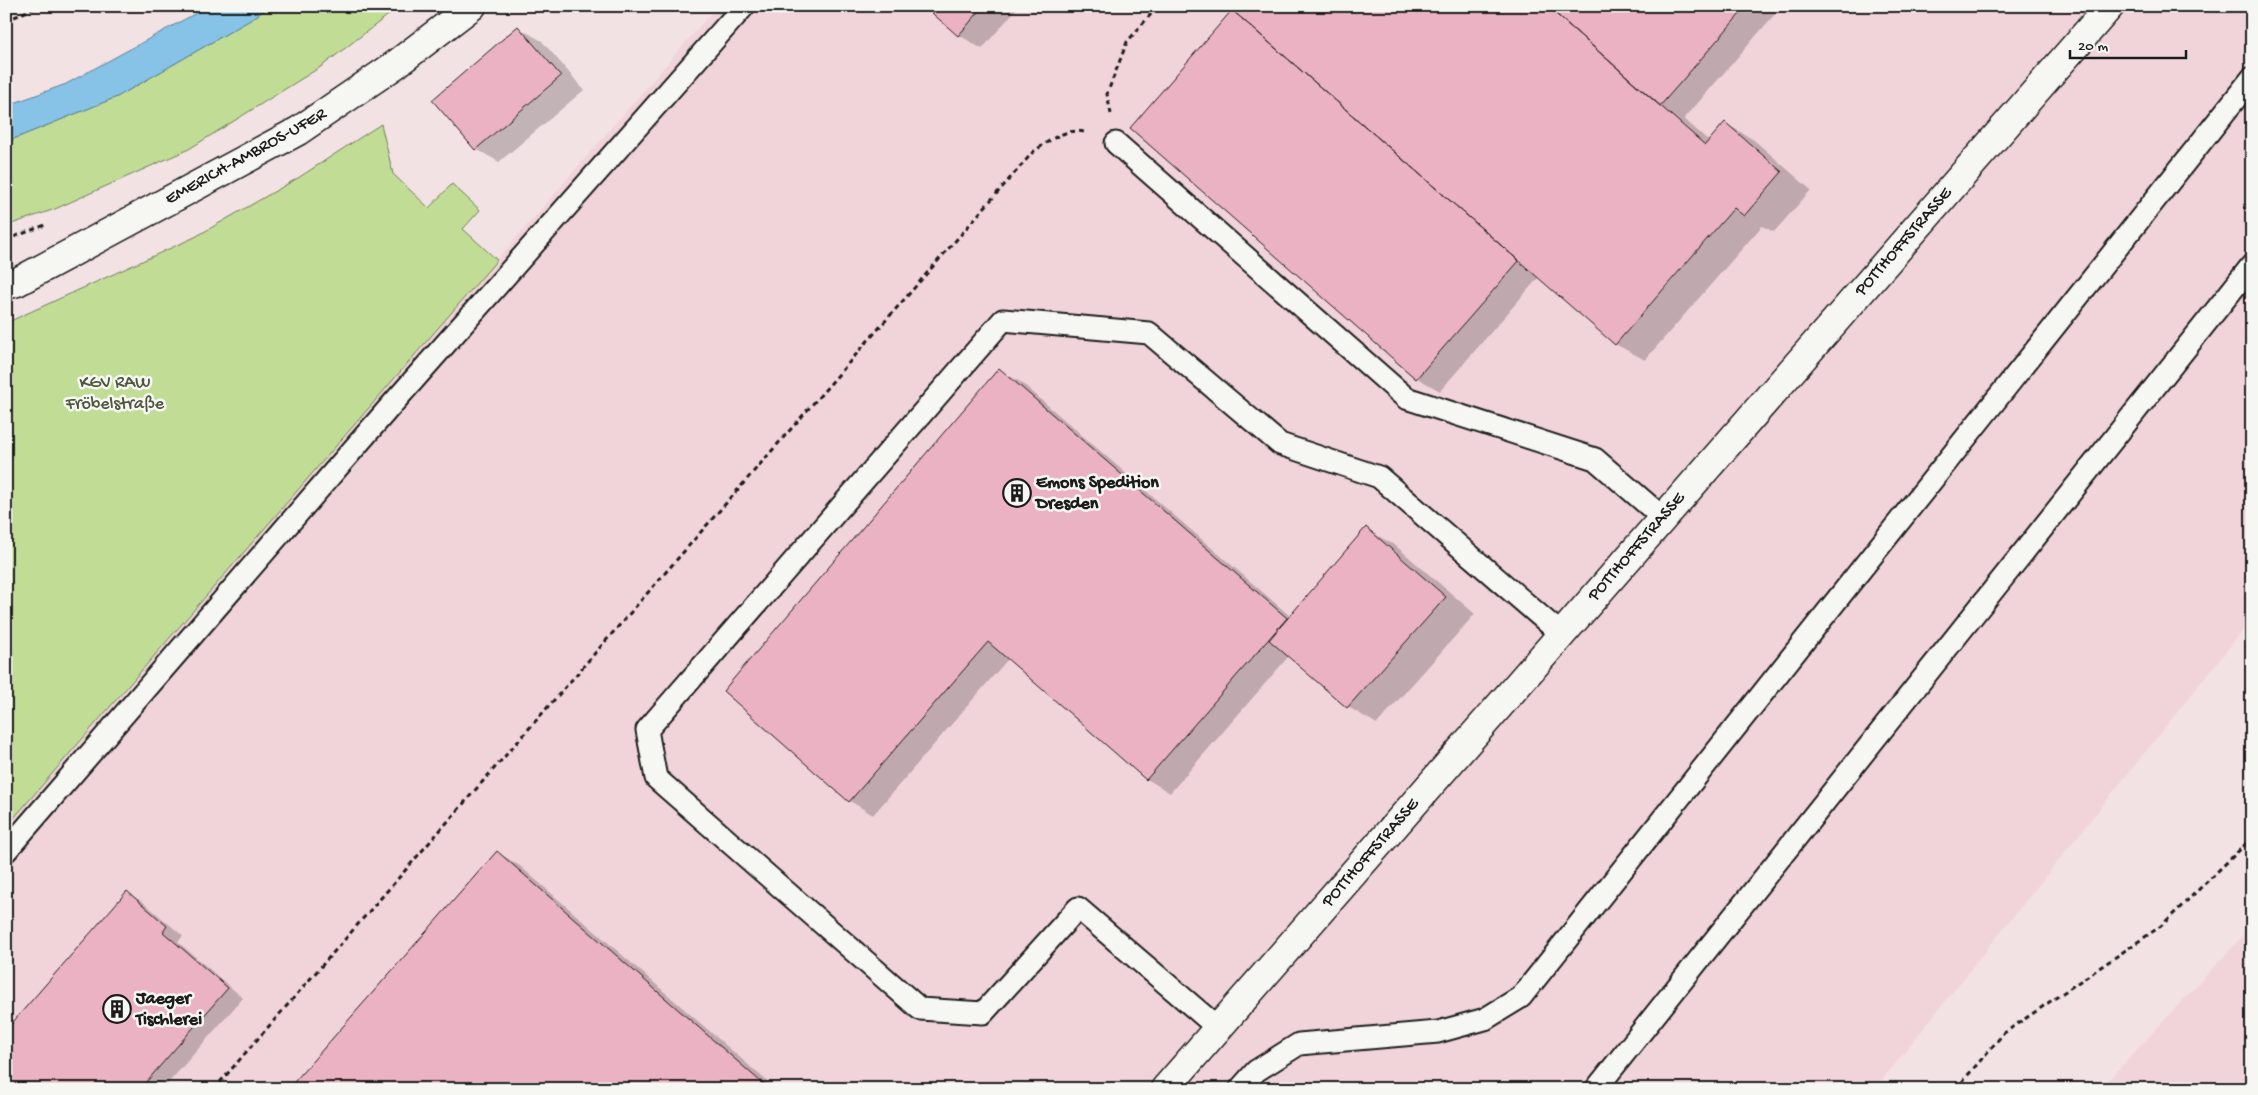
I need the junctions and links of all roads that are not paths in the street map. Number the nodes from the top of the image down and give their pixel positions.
1 (472, 6) edge
2 (744, 6) edge
3 (2110, 6) edge
4 (2252, 78) edge
5 (1116, 143) road end
6 (2252, 265) edge
7 (6, 285) edge
8 (1663, 518) junction
9 (1561, 634) junction
10 (6, 851) edge
11 (1218, 1028) junction
12 (1165, 1089) edge
13 (1240, 1089) edge
14 (1596, 1089) edge

1 - 7 street, EMERICH-AMBROS-UFER
2 - 10 lane
3 - 8 street, POTTHOFFSTRASSE
4 - 13 lane
5 - 8 lane
6 - 14 lane
8 - 9 street, POTTHOFFSTRASSE
9 - 11 street, POTTHOFFSTRASSE
9 - 11 lane
11 - 12 street, POTTHOFFSTRASSE

